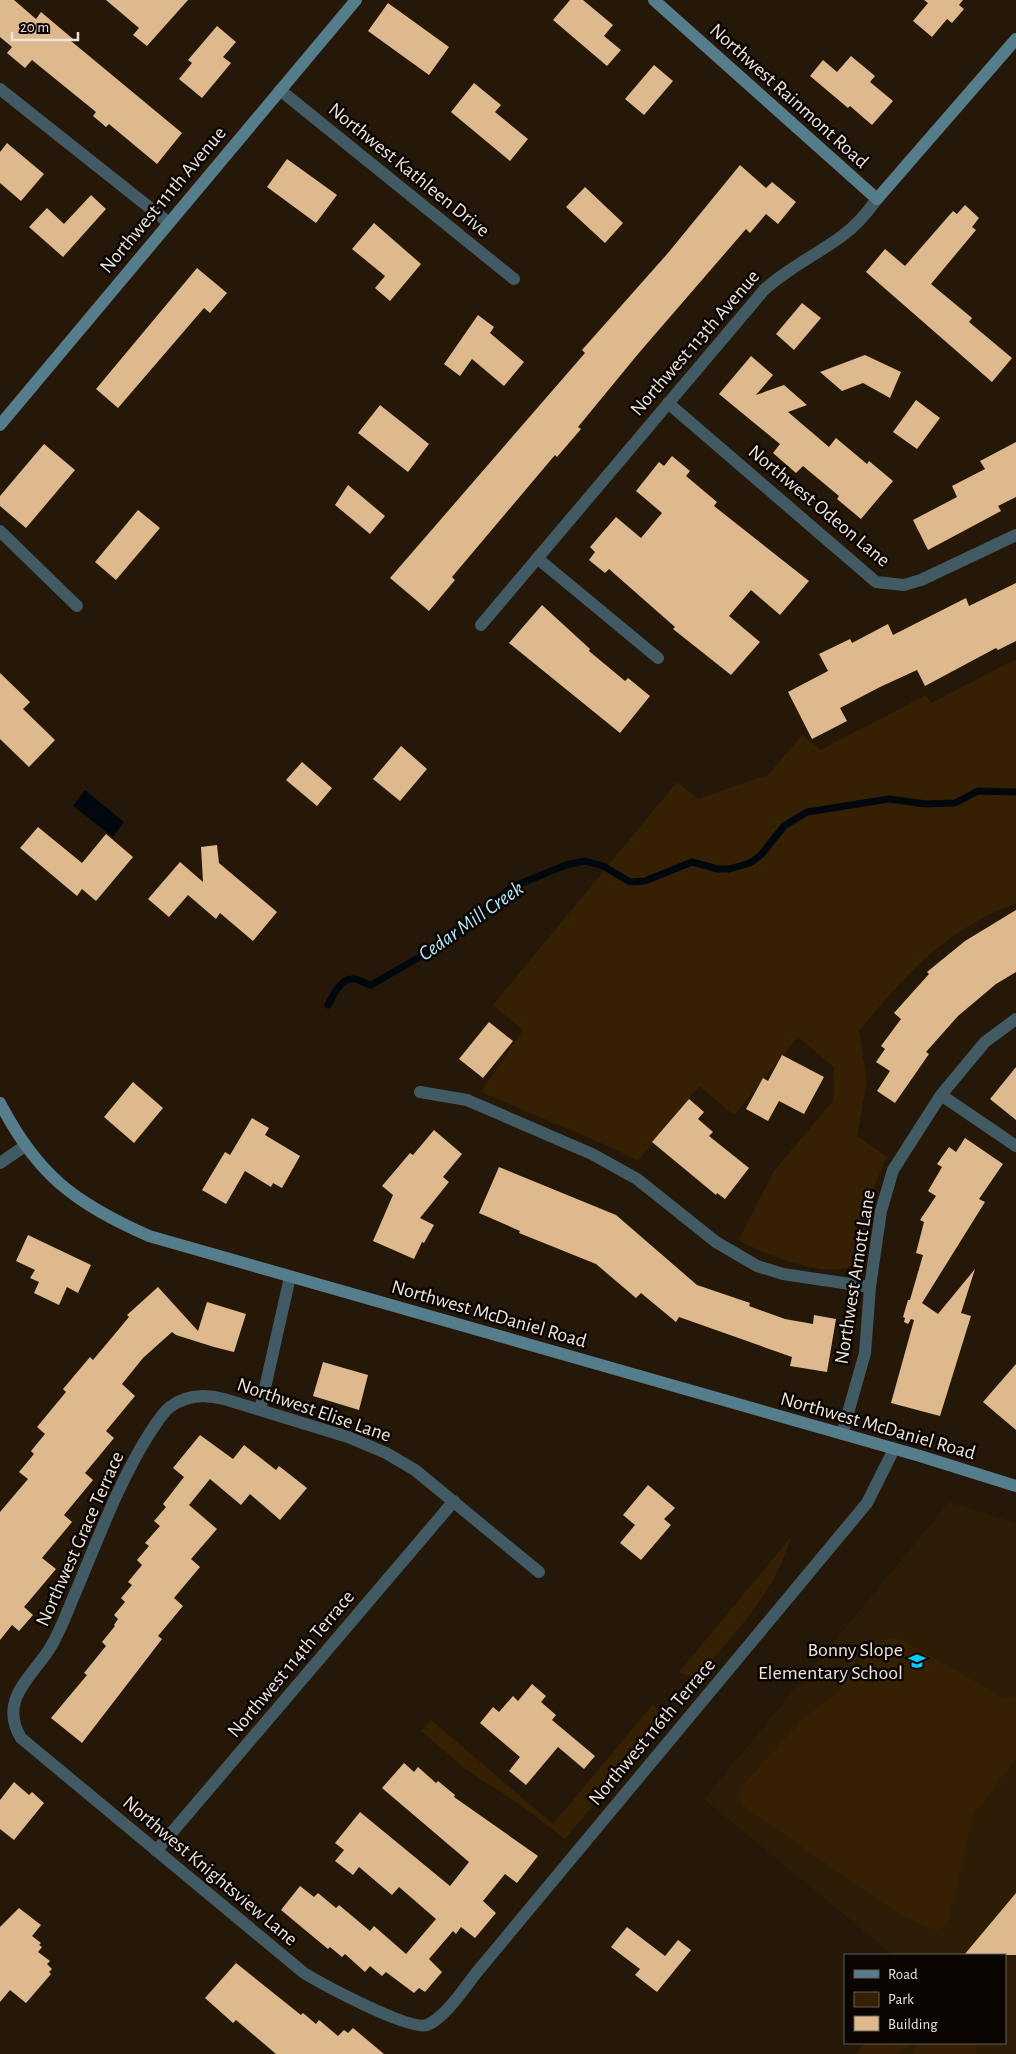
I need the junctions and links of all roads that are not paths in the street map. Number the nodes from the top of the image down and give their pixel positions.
1 (356, 0) edge
2 (654, 0) edge
3 (1016, 39) edge
4 (0, 89) edge
5 (280, 90) junction
6 (878, 200) junction
7 (169, 222) junction
8 (514, 279) dead end
9 (668, 403) junction
10 (0, 425) edge
11 (0, 531) edge
12 (1016, 535) edge
13 (537, 558) junction
14 (77, 606) dead end
15 (481, 625) dead end
16 (658, 658) dead end
17 (1016, 1019) edge
18 (420, 1092) dead end
19 (941, 1095) junction
20 (0, 1103) edge
21 (25, 1146) junction
22 (1016, 1146) edge
23 (0, 1163) edge
24 (290, 1277) junction
25 (870, 1287) junction
26 (189, 1398) joint
27 (260, 1410) junction
28 (842, 1434) junction
29 (894, 1449) junction
30 (1016, 1486) edge
31 (454, 1501) junction
32 (539, 1572) dead end
33 (12, 1703) joint
34 (156, 1851) junction
35 (423, 2026) joint

1 - 5 street, Northwest 111th Avenue
2 - 6 street, Northwest Rainmont Road
3 - 6 street, Northwest 113th Avenue
4 - 7 street
5 - 7 street, Northwest 111th Avenue
5 - 8 street, Northwest Kathleen Drive
6 - 9 street, Northwest 113th Avenue
7 - 10 street, Northwest 111th Avenue
9 - 12 street, Northwest Odeon Lane
9 - 13 street, Northwest 113th Avenue
11 - 14 street
13 - 15 street, Northwest 113th Avenue
13 - 16 street
17 - 19 street, Northwest Arnott Lane
18 - 25 street
19 - 22 street
19 - 25 street, Northwest Arnott Lane
20 - 21 street, Northwest McDaniel Road
21 - 23 street
21 - 24 street, Northwest McDaniel Road
24 - 27 street
24 - 28 street, Northwest McDaniel Road
25 - 28 street, Northwest Arnott Lane
26 - 27 street, Northwest Elise Lane
26 - 33 street, Northwest Grace Terrace
27 - 31 street, Northwest Elise Lane
28 - 29 street, Northwest McDaniel Road
29 - 30 street, Northwest McDaniel Road
29 - 35 street, Northwest 116th Terrace
31 - 32 street, Northwest Elise Lane
31 - 34 street, Northwest 114th Terrace
33 - 34 street, Northwest Knightsview Lane
34 - 35 street, Northwest Knightsview Lane

